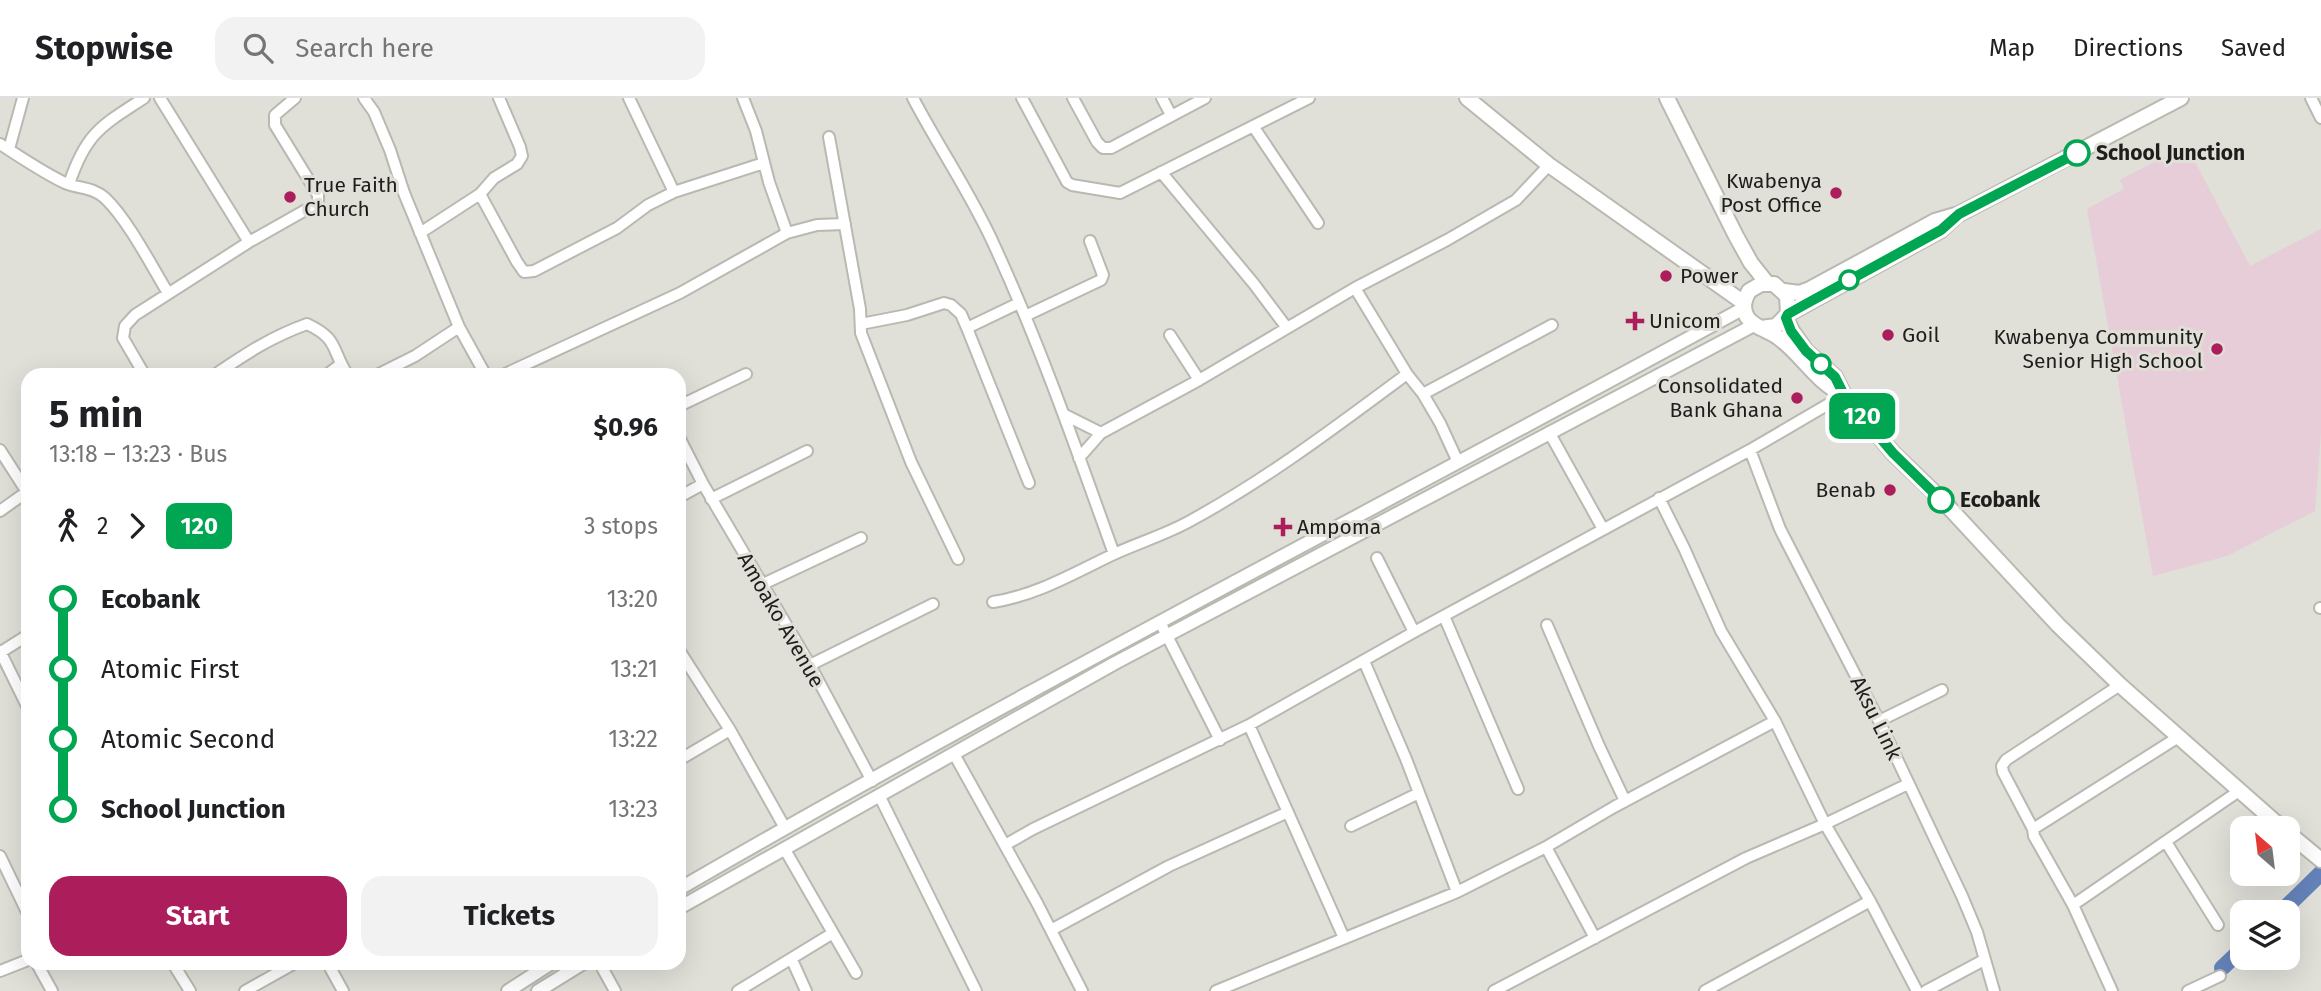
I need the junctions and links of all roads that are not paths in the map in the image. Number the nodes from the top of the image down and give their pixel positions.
1 (23, 98) edge
2 (145, 98) edge
3 (160, 98) edge
4 (295, 98) edge
5 (364, 98) edge
6 (499, 98) edge
7 (629, 98) edge
8 (743, 98) edge
9 (913, 98) edge
10 (1022, 98) edge
11 (1073, 98) edge
12 (1162, 98) edge
13 (1205, 98) edge
14 (1309, 98) edge
15 (1467, 98) edge
16 (1667, 98) edge
17 (2180, 98) edge
18 (2311, 98) edge
19 (1171, 115) junction
20 (2321, 118) edge
21 (1253, 127) junction
22 (829, 137) dead end
23 (4, 147) edge
24 (764, 163) junction
25 (1549, 165) junction
26 (1161, 172) junction
27 (69, 184) junction
28 (674, 191) junction
29 (480, 194) junction
30 (1959, 214) junction
31 (1318, 223) dead end
32 (845, 224) junction
33 (420, 233) junction
34 (788, 233) junction
35 (1090, 241) dead end
36 (248, 242) junction
37 (1768, 283) junction
38 (1355, 288) junction
39 (1784, 291) junction
40 (168, 293) junction
41 (1019, 303) junction
42 (1744, 305) junction
43 (1025, 316) junction
44 (1787, 316) junction
45 (861, 324) junction
46 (1552, 325) dead end
47 (1758, 326) junction
48 (458, 327) junction
49 (967, 328) junction
50 (1287, 328) junction
51 (1170, 335) dead end
52 (141, 368) edge
53 (225, 368) edge
54 (344, 368) edge
55 (391, 368) edge
56 (482, 368) edge
57 (518, 368) edge
58 (746, 374) dead end
59 (1407, 374) junction
60 (1199, 380) junction
61 (1423, 394) junction
62 (1844, 395) junction
63 (686, 403) edge
64 (1065, 415) junction
65 (1549, 432) junction
66 (1101, 433) junction
67 (0, 450) edge
68 (1750, 450) junction
69 (686, 451) edge
70 (807, 451) dead end
71 (1079, 458) junction
72 (1458, 462) junction
73 (21, 483) edge
74 (1029, 483) dead end
75 (703, 484) junction
76 (686, 493) edge
77 (21, 496) edge
78 (1659, 498) junction
79 (711, 499) junction
80 (0, 512) edge
81 (1603, 529) junction
82 (861, 538) dead end
83 (1114, 554) junction
84 (1377, 558) dead end
85 (958, 559) dead end
86 (761, 586) junction
87 (993, 602) dead end
88 (933, 604) dead end
89 (1444, 616) junction
90 (1160, 622) junction
91 (1547, 625) dead end
92 (1414, 632) junction
93 (1167, 635) junction
94 (21, 639) edge
95 (0, 651) edge
96 (686, 661) edge
97 (1364, 661) junction
98 (810, 665) junction
99 (2120, 685) junction
100 (1942, 690) dead end
101 (21, 694) edge
102 (1775, 721) junction
103 (1879, 721) junction
104 (1249, 725) junction
105 (730, 730) junction
106 (2180, 736) junction
107 (1220, 740) junction
108 (954, 754) junction
109 (686, 756) edge
110 (872, 780) junction
111 (1908, 784) junction
112 (1518, 789) dead end
113 (2239, 791) junction
114 (1419, 793) junction
115 (879, 795) junction
116 (1625, 801) junction
117 (1288, 812) junction
118 (2268, 816) edge
119 (1825, 824) junction
120 (1351, 826) dead end
121 (785, 828) junction
122 (2033, 829) junction
123 (2166, 842) junction
124 (2300, 843) edge
125 (1005, 845) junction
126 (1546, 847) junction
127 (784, 848) junction
128 (0, 856) edge
129 (2321, 860) edge
130 (686, 885) edge
131 (1457, 892) junction
132 (21, 900) edge
133 (1870, 901) junction
134 (686, 904) edge
135 (2073, 905) junction
136 (2218, 925) dead end
137 (1051, 930) junction
138 (833, 933) junction
139 (1344, 938) junction
140 (1595, 938) junction
141 (792, 960) junction
142 (1984, 960) junction
143 (21, 963) edge
144 (40, 970) edge
145 (177, 970) edge
146 (283, 970) edge
147 (331, 970) edge
148 (540, 970) edge
149 (572, 970) edge
150 (603, 970) edge
151 (0, 971) edge
152 (856, 973) dead end
153 (2221, 976) dead end
154 (1244, 979) junction
155 (52, 991) edge
156 (190, 991) edge
157 (245, 991) edge
158 (343, 991) edge
159 (508, 991) edge
160 (538, 991) edge
161 (615, 991) edge
162 (738, 991) edge
163 (806, 991) edge
164 (976, 991) edge
165 (1082, 991) edge
166 (1216, 991) edge
167 (1249, 991) edge
168 (1494, 991) edge
169 (1705, 991) edge
170 (1917, 991) edge
171 (1926, 991) edge
172 (1994, 991) edge
173 (2112, 991) edge
174 (2188, 991) edge

1 - 23 street
2 - 27 street
3 - 36 street
4 - 36 street
5 - 33 street
6 - 29 street
7 - 28 street
8 - 24 street
9 - 41 street
10 - 26 street
11 - 19 street
12 - 19 street
13 - 19 street
14 - 21 street
15 - 25 main road
16 - 37 main road
17 - 30 main road
18 - 20 street
21 - 26 street
21 - 31 street
22 - 32 street
23 - 27 street
24 - 28 street
24 - 34 street
25 - 38 street
25 - 42 main road
26 - 50 street
27 - 40 street
28 - 29 street
29 - 33 street
30 - 39 main road
30 - 44 main road
32 - 34 street
32 - 45 street
33 - 48 street
34 - 57 street
35 - 43 street
36 - 40 street
37 - 39 main road
37 - 42 main road
38 - 50 street
38 - 59 street
39 - 44 main road
40 - 52 street
41 - 43 street
41 - 49 street
42 - 47 main road
42 - 72 street
43 - 64 street
44 - 47 main road
44 - 62 main road
45 - 49 street
45 - 85 street
46 - 61 street
47 - 62 main road
47 - 65 street
48 - 55 street
48 - 56 street
49 - 74 street
50 - 60 street
51 - 60 street
53 - 54 street
58 - 63 street
59 - 61 street
59 - 83 street
60 - 66 street
61 - 72 street
62 - 68 street
62 - 99 main road
64 - 66 street
64 - 71 street
65 - 81 street
65 - 93 street
66 - 71 street
67 - 73 street
68 - 78 street
68 - 103 street, Aksu Link
69 - 75 street, Amoako Avenue
70 - 79 street
71 - 83 street
72 - 90 street
75 - 76 street
75 - 79 street, Amoako Avenue
77 - 80 street
78 - 81 street
78 - 102 street
79 - 86 street, Amoako Avenue
81 - 89 street
82 - 86 street
83 - 87 street
84 - 92 street
86 - 98 street, Amoako Avenue
88 - 98 street
89 - 92 street
89 - 112 street
90 - 93 street
90 - 110 street
91 - 116 street
92 - 97 street
93 - 107 street
93 - 108 street
94 - 95 street
95 - 101 street
96 - 105 street
97 - 104 street
97 - 114 street
98 - 110 street, Amoako Avenue
99 - 106 main road
99 - 122 street
100 - 103 street
102 - 116 street
102 - 119 street
103 - 111 street, Aksu Link
104 - 107 street
104 - 117 street
105 - 109 street
105 - 121 street
106 - 113 main road
106 - 122 street
107 - 125 street
108 - 115 street
108 - 125 street
110 - 121 street
111 - 119 street
111 - 142 street, Aksu Link
113 - 118 main road
113 - 123 street
114 - 120 street
114 - 131 street
115 - 127 street
115 - 164 street
116 - 126 street
117 - 137 street
117 - 139 street
119 - 133 street
119 - 140 street
121 - 130 street
122 - 135 street
123 - 135 street
123 - 136 street
124 - 129 main road
125 - 137 street
126 - 131 street
126 - 140 street
127 - 134 street
127 - 138 street
128 - 132 street
131 - 139 street
133 - 169 street
133 - 170 street
135 - 173 street
137 - 165 street
138 - 141 street
138 - 152 street
139 - 154 street
140 - 168 street
141 - 162 street
141 - 163 street
142 - 171 street
142 - 172 street, Aksu Link
143 - 151 street
144 - 155 street
145 - 156 street
146 - 157 street
147 - 158 street
148 - 159 street
149 - 160 street
150 - 161 street
153 - 174 street
154 - 166 street
154 - 167 street

